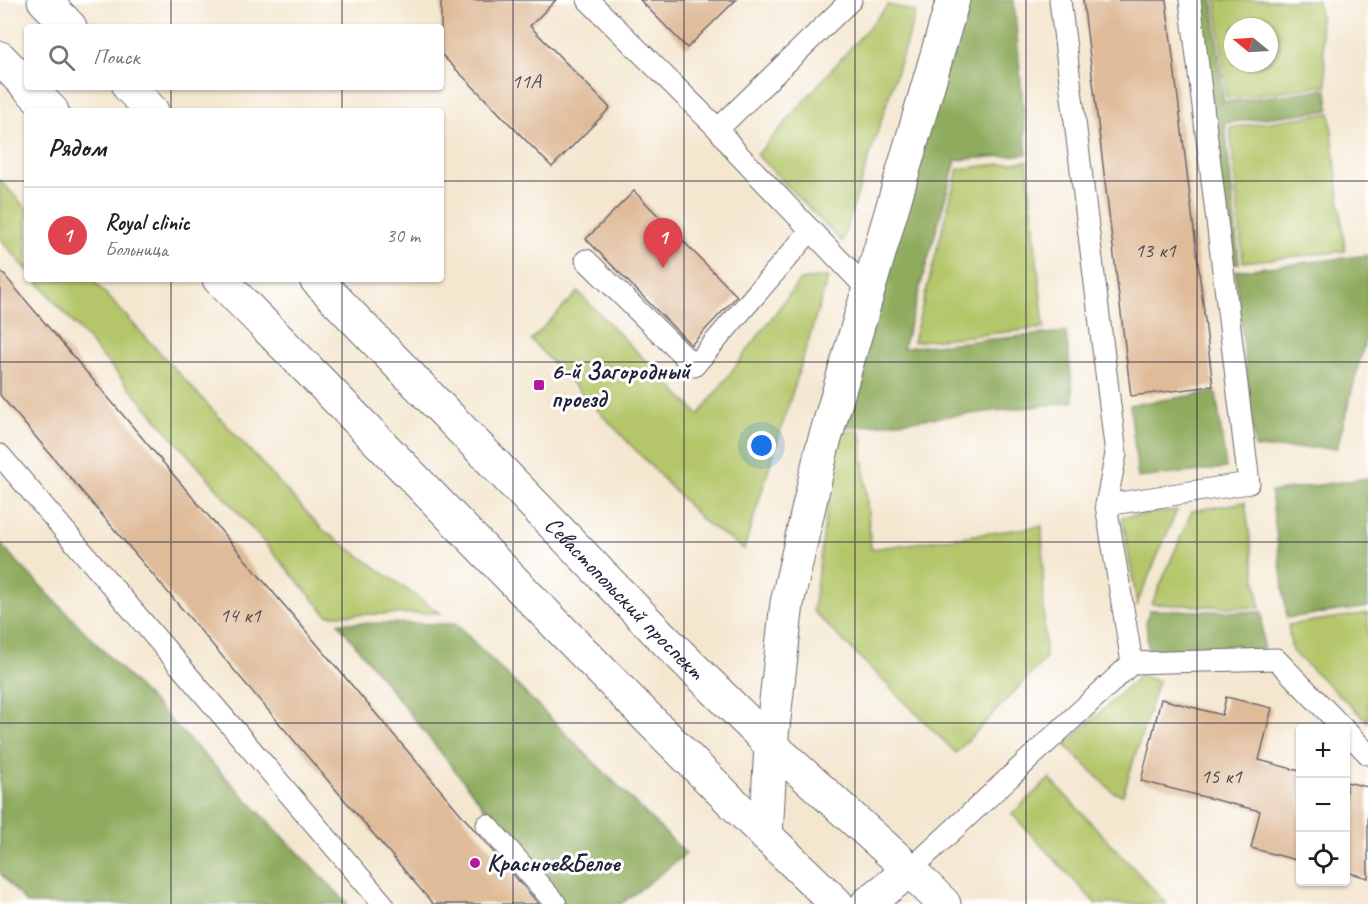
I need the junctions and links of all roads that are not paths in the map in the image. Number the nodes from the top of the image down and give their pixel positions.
1 (44, 0) edge
2 (588, 0) edge
3 (851, 0) edge
4 (953, 0) edge
5 (1060, 0) edge
6 (1190, 0) edge
7 (67, 24) edge
8 (0, 58) edge
9 (24, 82) edge
10 (32, 90) edge
11 (132, 90) edge
12 (49, 108) edge
13 (149, 108) edge
14 (718, 129) junction
15 (812, 230) junction
16 (586, 260) dead end
17 (222, 282) edge
18 (319, 282) edge
19 (868, 291) junction
20 (0, 455) edge
21 (1106, 505) junction
22 (1132, 663) junction
23 (1338, 724) edge
24 (1350, 736) edge
25 (771, 745) junction
26 (1368, 754) edge
27 (487, 825) dead end
28 (766, 836) junction
29 (910, 870) junction
30 (383, 904) edge
31 (556, 904) edge
32 (837, 904) edge
33 (867, 904) edge
34 (944, 904) edge

1 - 7 main road
2 - 14 lane
3 - 14 lane
4 - 19 main road
5 - 21 lane
6 - 21 lane
8 - 9 main road
10 - 12 main road
11 - 13 main road
14 - 15 lane
15 - 16 lane
15 - 19 lane
17 - 28 main road
18 - 25 main road, Севастопольский проспект
19 - 25 main road
20 - 30 lane
21 - 22 lane
22 - 23 lane
22 - 29 lane
24 - 26 lane
25 - 28 main road
25 - 29 main road, Севастопольский проспект
27 - 31 lane
28 - 32 main road
29 - 33 main road
29 - 34 main road, Севастопольский проспект

